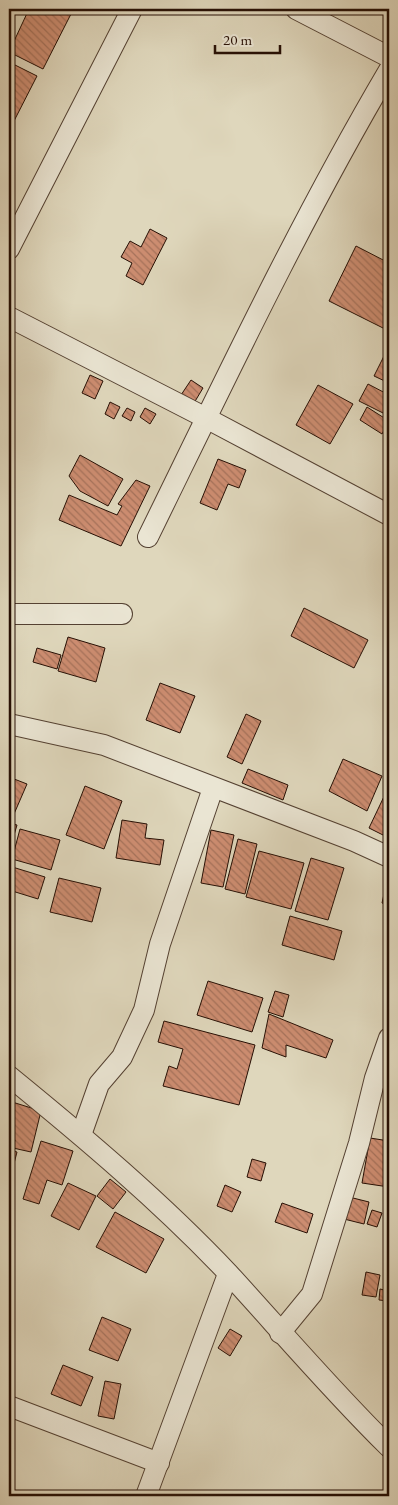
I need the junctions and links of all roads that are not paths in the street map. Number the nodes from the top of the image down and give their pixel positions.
1 (132, 9) edge
2 (296, 9) edge
3 (389, 57) edge
4 (389, 70) edge
5 (9, 250) edge
6 (9, 317) edge
7 (206, 418) junction
8 (389, 515) edge
9 (148, 537) dead end
10 (9, 614) edge
11 (122, 614) dead end
12 (9, 724) edge
13 (213, 788) junction
14 (389, 857) edge
15 (389, 1038) edge
16 (9, 1076) edge
17 (81, 1135) junction
18 (228, 1274) junction
19 (280, 1332) junction
20 (9, 1406) edge
21 (389, 1447) edge
22 (159, 1463) junction
23 (146, 1496) edge

1 - 5 street
2 - 3 street
4 - 7 street
6 - 7 street
7 - 8 street
7 - 9 street
10 - 11 street
12 - 13 street
13 - 14 street
13 - 17 street
15 - 19 street
16 - 17 street
17 - 18 street
18 - 19 street
18 - 22 street
19 - 21 street
20 - 22 street
22 - 23 street

